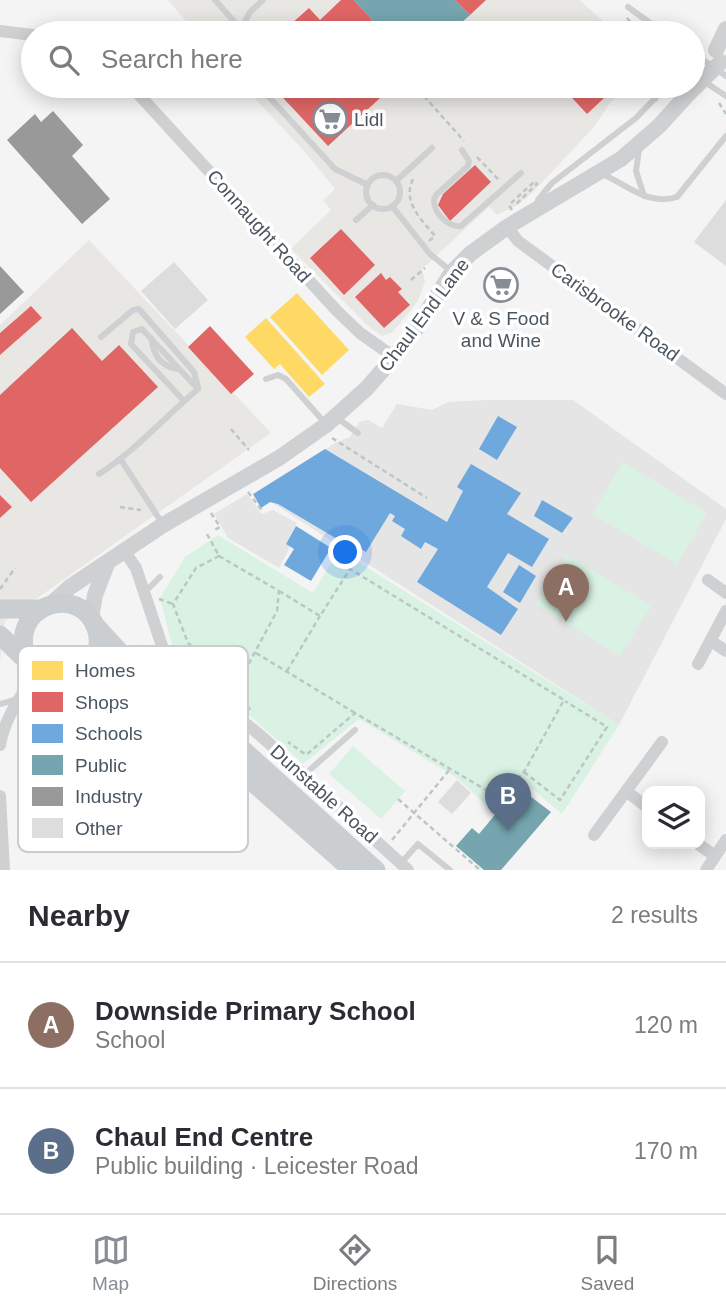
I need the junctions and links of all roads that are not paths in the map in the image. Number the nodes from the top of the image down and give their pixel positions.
1 (215, 0) edge
2 (263, 0) edge
3 (628, 7) dead end
4 (232, 21) edge
5 (245, 21) edge
6 (647, 21) edge
7 (726, 29) edge
8 (0, 31) edge
9 (21, 34) edge
10 (722, 55) edge
11 (705, 61) edge
12 (705, 71) edge
13 (726, 76) edge
14 (705, 87) edge
15 (726, 96) edge
16 (142, 98) edge
17 (270, 98) edge
18 (681, 98) edge
19 (655, 99) edge
20 (726, 136) edge
21 (640, 142) junction
22 (432, 148) dead end
23 (462, 150) dead end
24 (521, 173) dead end
25 (600, 173) junction
26 (396, 181) junction
27 (368, 185) junction
28 (645, 198) junction
29 (373, 205) junction
30 (393, 206) junction
31 (542, 208) junction
32 (356, 220) dead end
33 (507, 227) junction
34 (452, 272) junction
35 (101, 337) dead end
36 (394, 357) junction
37 (266, 379) dead end
38 (198, 389) junction
39 (726, 394) edge
40 (184, 401) junction
41 (327, 424) junction
42 (358, 433) dead end
43 (121, 460) junction
44 (99, 474) dead end
45 (159, 519) junction
46 (125, 552) junction
47 (107, 564) junction
48 (160, 577) dead end
49 (708, 580) dead end
50 (726, 593) edge
51 (144, 594) junction
52 (46, 606) junction
53 (0, 609) edge
54 (726, 611) edge
55 (92, 621) junction
56 (0, 635) edge
57 (711, 641) junction
58 (23, 646) edge
59 (98, 646) edge
60 (115, 646) edge
61 (160, 646) edge
62 (726, 651) edge
63 (18, 652) edge
64 (698, 664) dead end
65 (18, 699) joint
66 (0, 704) edge
67 (248, 726) edge
68 (355, 730) dead end
69 (662, 742) dead end
70 (0, 744) edge
71 (248, 754) edge
72 (304, 775) junction
73 (248, 778) edge
74 (626, 791) junction
75 (0, 796) edge
76 (642, 803) edge
77 (594, 835) dead end
78 (726, 841) edge
79 (705, 849) edge
80 (715, 856) junction
81 (3, 861) edge
82 (405, 867) edge
83 (352, 870) edge
84 (376, 870) edge
85 (450, 870) edge
86 (705, 870) edge

1 - 4 lane
2 - 5 lane
3 - 6 lane
7 - 10 street, Chaul End Lane
8 - 9 street
10 - 12 street, Chaul End Lane
11 - 13 lane
14 - 15 lane
16 - 36 street, Connaught Road
17 - 27 lane
18 - 21 street, Chaul End Lane
19 - 31 lane
20 - 28 lane
21 - 25 street, Chaul End Lane
21 - 28 lane
22 - 26 lane
23 - 24 lane
25 - 28 lane
25 - 31 street, Chaul End Lane
26 - 27 lane
26 - 30 lane
27 - 29 lane
29 - 30 lane
29 - 32 lane
30 - 34 lane
31 - 33 street, Chaul End Lane
33 - 34 street, Chaul End Lane
33 - 39 street, Carisbrooke Road
34 - 36 street, Chaul End Lane
35 - 38 lane
36 - 41 street, Chaul End Lane
37 - 41 lane
38 - 40 lane
38 - 40 lane
40 - 43 lane
41 - 42 lane
41 - 45 street, Chaul End Lane
43 - 44 lane
43 - 45 lane
45 - 46 street, Chaul End Lane
46 - 47 street, Chaul End Lane
46 - 51 street, Dunstable Road
47 - 52 street, Chaul End Lane
47 - 55 street
48 - 51 lane
49 - 50 street
51 - 61 street, Dunstable Road
52 - 53 main road
52 - 55 main road
52 - 58 main road
54 - 57 street
55 - 59 main road
55 - 60 main road, Dunstable Road
56 - 63 main road
57 - 62 street
57 - 64 street
65 - 66 lane
65 - 70 street
67 - 72 street, Dunstable Road
68 - 72 lane
69 - 74 street
71 - 84 main road, Dunstable Road
72 - 82 street, Dunstable Road
73 - 83 main road, Dunstable Road
74 - 76 street
74 - 77 street
75 - 81 street
78 - 80 street
79 - 80 street
80 - 86 street
82 - 85 lane

